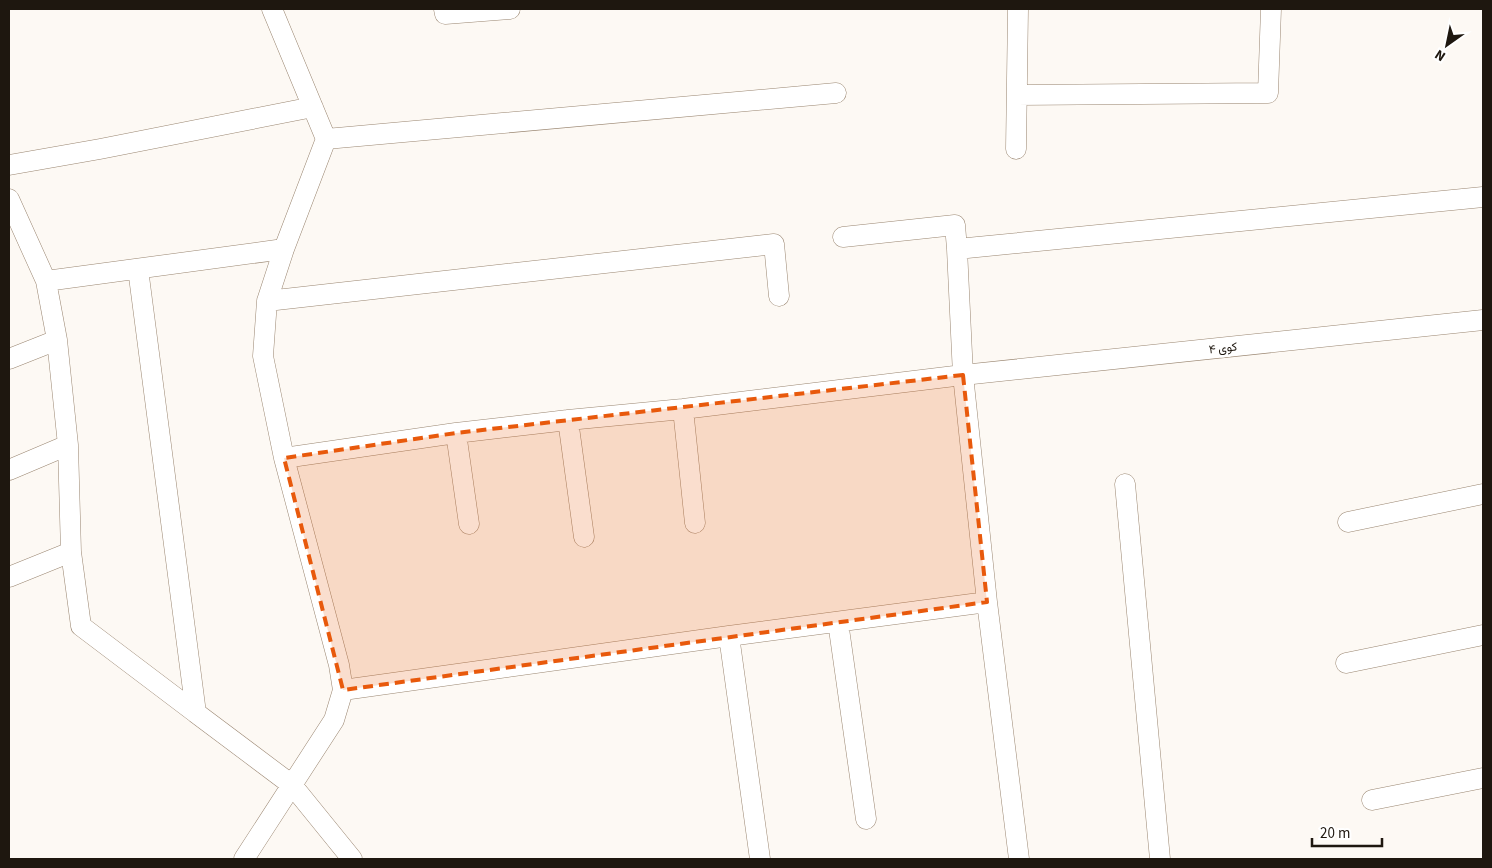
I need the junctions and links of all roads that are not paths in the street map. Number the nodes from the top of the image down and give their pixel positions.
1 (272, 9) edge
2 (444, 9) edge
3 (510, 9) edge
4 (1018, 9) edge
5 (1272, 9) edge
6 (836, 93) dead end
7 (1017, 95) junction
8 (312, 106) junction
9 (326, 139) junction
10 (1016, 149) dead end
11 (9, 165) edge
12 (1483, 197) edge
13 (9, 199) edge
14 (843, 237) dead end
15 (957, 249) junction
16 (284, 250) junction
17 (138, 269) junction
18 (46, 281) junction
19 (778, 296) dead end
20 (267, 301) junction
21 (1483, 320) edge
22 (57, 340) junction
23 (9, 359) edge
24 (963, 375) junction
25 (683, 409) junction
26 (568, 420) junction
27 (456, 433) junction
28 (68, 444) junction
29 (284, 458) junction
30 (9, 470) edge
31 (1125, 484) dead end
32 (1483, 494) edge
33 (1348, 522) dead end
34 (695, 523) dead end
35 (469, 524) dead end
36 (584, 537) dead end
37 (71, 552) junction
38 (9, 577) edge
39 (987, 602) junction
40 (838, 622) junction
41 (1483, 635) edge
42 (729, 636) junction
43 (1346, 663) dead end
44 (343, 690) junction
45 (196, 714) junction
46 (1483, 778) edge
47 (292, 785) junction
48 (1372, 800) dead end
49 (866, 819) dead end
50 (244, 859) edge
51 (352, 859) edge
52 (760, 859) edge
53 (1019, 859) edge
54 (1160, 859) edge

1 - 8 street
2 - 3 street
4 - 7 street
5 - 7 street
6 - 9 street
7 - 10 street
8 - 9 street
8 - 11 street
9 - 16 street
12 - 15 street
13 - 18 street
14 - 15 street
15 - 24 street
16 - 17 street
16 - 20 street
17 - 18 street
17 - 45 street
18 - 22 street
19 - 20 street
20 - 29 street
21 - 24 street, کوی ۴
22 - 23 street
22 - 28 street
24 - 25 street, کوی ۴
24 - 39 street
25 - 26 street, کوی ۴
25 - 34 street
26 - 27 street, کوی ۴
26 - 36 street
27 - 29 street, کوی ۴
27 - 35 street
28 - 30 street
28 - 37 street
29 - 44 street
31 - 54 street
32 - 33 street
37 - 38 street
37 - 45 street
39 - 40 street
39 - 53 street
40 - 42 street
40 - 49 street
41 - 43 street
42 - 44 street
42 - 52 street
44 - 47 street
45 - 47 street
46 - 48 street
47 - 50 street
47 - 51 street

